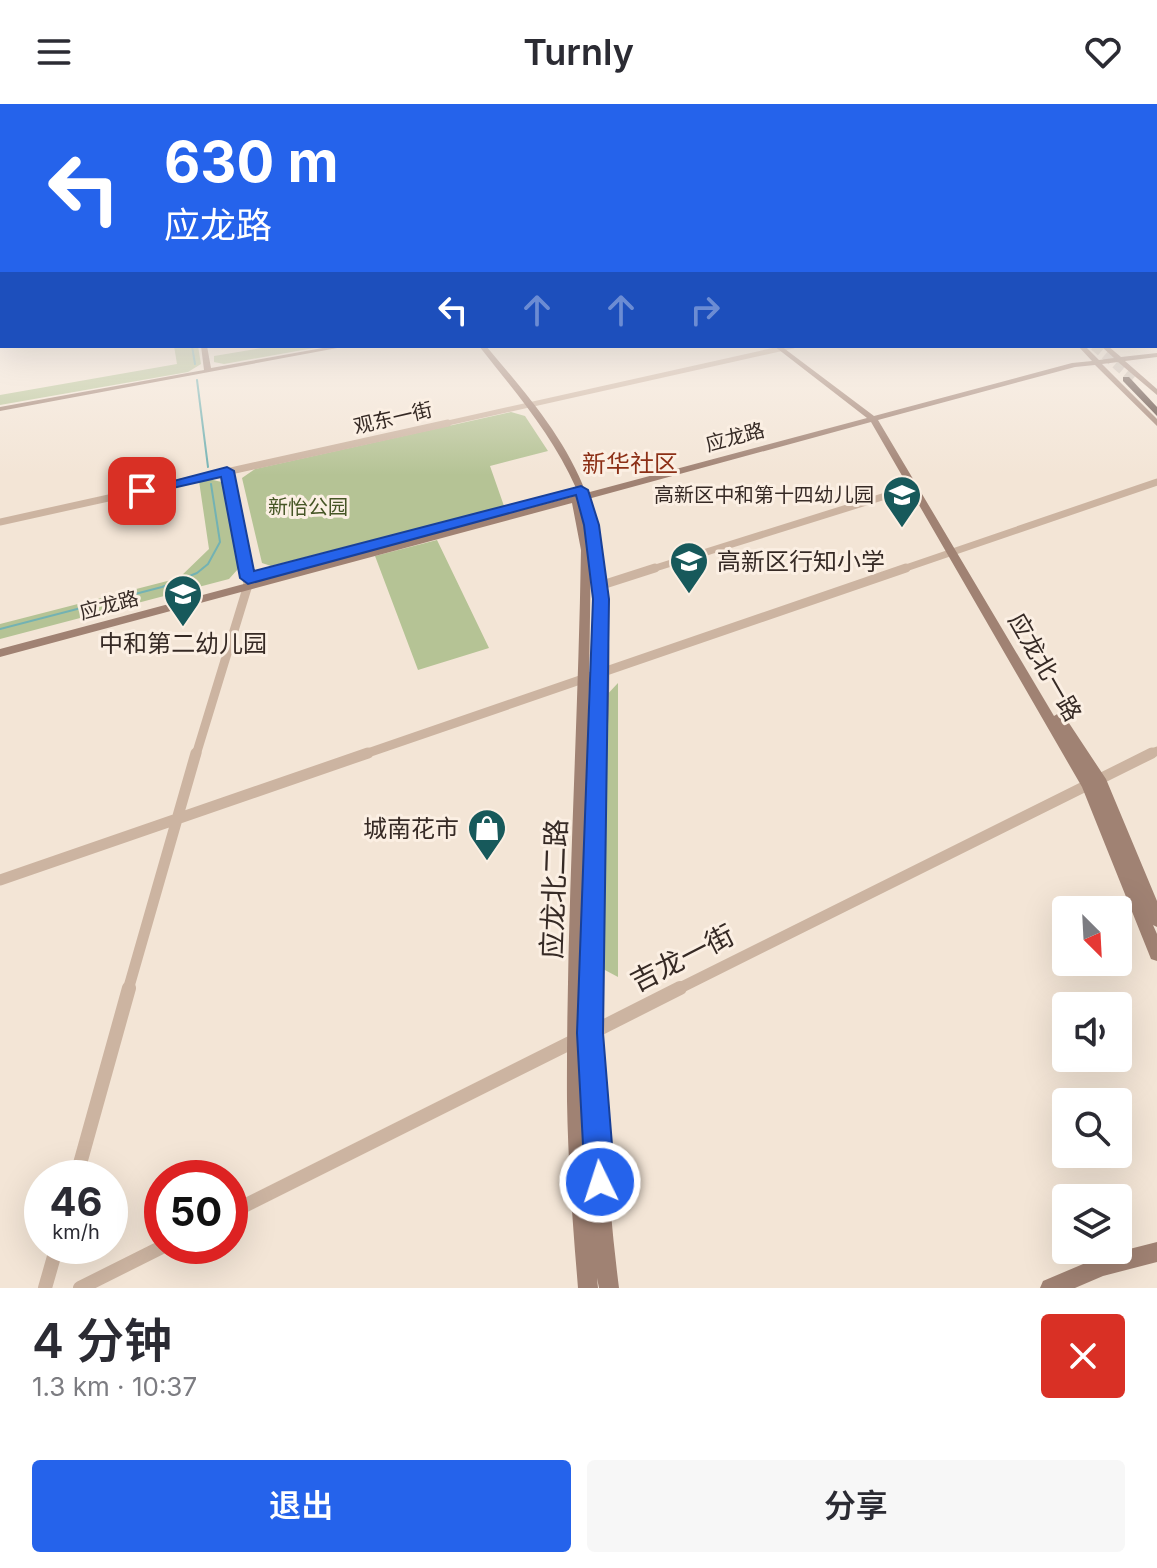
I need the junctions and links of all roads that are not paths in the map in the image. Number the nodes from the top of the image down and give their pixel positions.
1 (207, 364) edge
2 (245, 364) edge
3 (494, 364) edge
4 (708, 364) edge
5 (807, 364) edge
6 (1076, 364) edge
7 (1105, 364) edge
8 (1121, 364) edge
9 (208, 371) junction
10 (1130, 380) junction
11 (1157, 393) edge
12 (1157, 403) edge
13 (527, 405) junction
14 (0, 409) edge
15 (1157, 413) edge
16 (874, 416) junction
17 (1157, 424) edge
18 (227, 471) junction
19 (1157, 482) edge
20 (914, 487) junction
21 (578, 494) junction
22 (0, 522) edge
23 (956, 551) junction
24 (248, 582) junction
25 (599, 586) junction
26 (0, 645) edge
27 (0, 653) edge
28 (594, 676) junction
29 (1157, 751) edge
30 (1094, 782) junction
31 (176, 819) junction
32 (0, 880) edge
33 (1157, 919) edge
34 (1157, 953) edge
35 (583, 1037) junction
36 (81, 1160) edge
37 (248, 1204) edge
38 (1157, 1252) edge
39 (144, 1256) edge
40 (52, 1264) edge
41 (45, 1288) edge
42 (80, 1288) edge
43 (588, 1288) edge
44 (609, 1288) edge
45 (1050, 1288) edge

1 - 9 street
2 - 9 street
3 - 13 street
4 - 13 street, 观东一街
5 - 16 street
6 - 16 street, 应龙路
7 - 10 street
8 - 10 street
9 - 14 street
10 - 11 street
10 - 12 highway
10 - 15 highway
10 - 17 street
13 - 18 street, 观东一街
13 - 21 street
16 - 20 street, 应龙北一路
16 - 21 street, 应龙路
16 - 23 street, 应龙北一路
18 - 22 street, 观东一街
18 - 24 street
19 - 23 street
20 - 23 street, 应龙北一路
20 - 25 street
21 - 24 street, 应龙路
21 - 25 street, 应龙北二路
21 - 28 street, 应龙北二路
23 - 28 street
23 - 30 street, 应龙北一路
24 - 26 street, 应龙路
24 - 27 street, 应龙路
24 - 31 street
25 - 28 street, 应龙北二路
28 - 31 street
28 - 35 street, 应龙北二路
29 - 30 street, 吉龙一街
30 - 33 street, 应龙北一路
30 - 34 street, 应龙北一路
30 - 35 street, 吉龙一街
31 - 32 street
31 - 36 street
35 - 37 street, 吉龙一街
35 - 43 street, 应龙北二路
35 - 44 street, 应龙北二路
38 - 45 street
39 - 42 street
40 - 41 street

